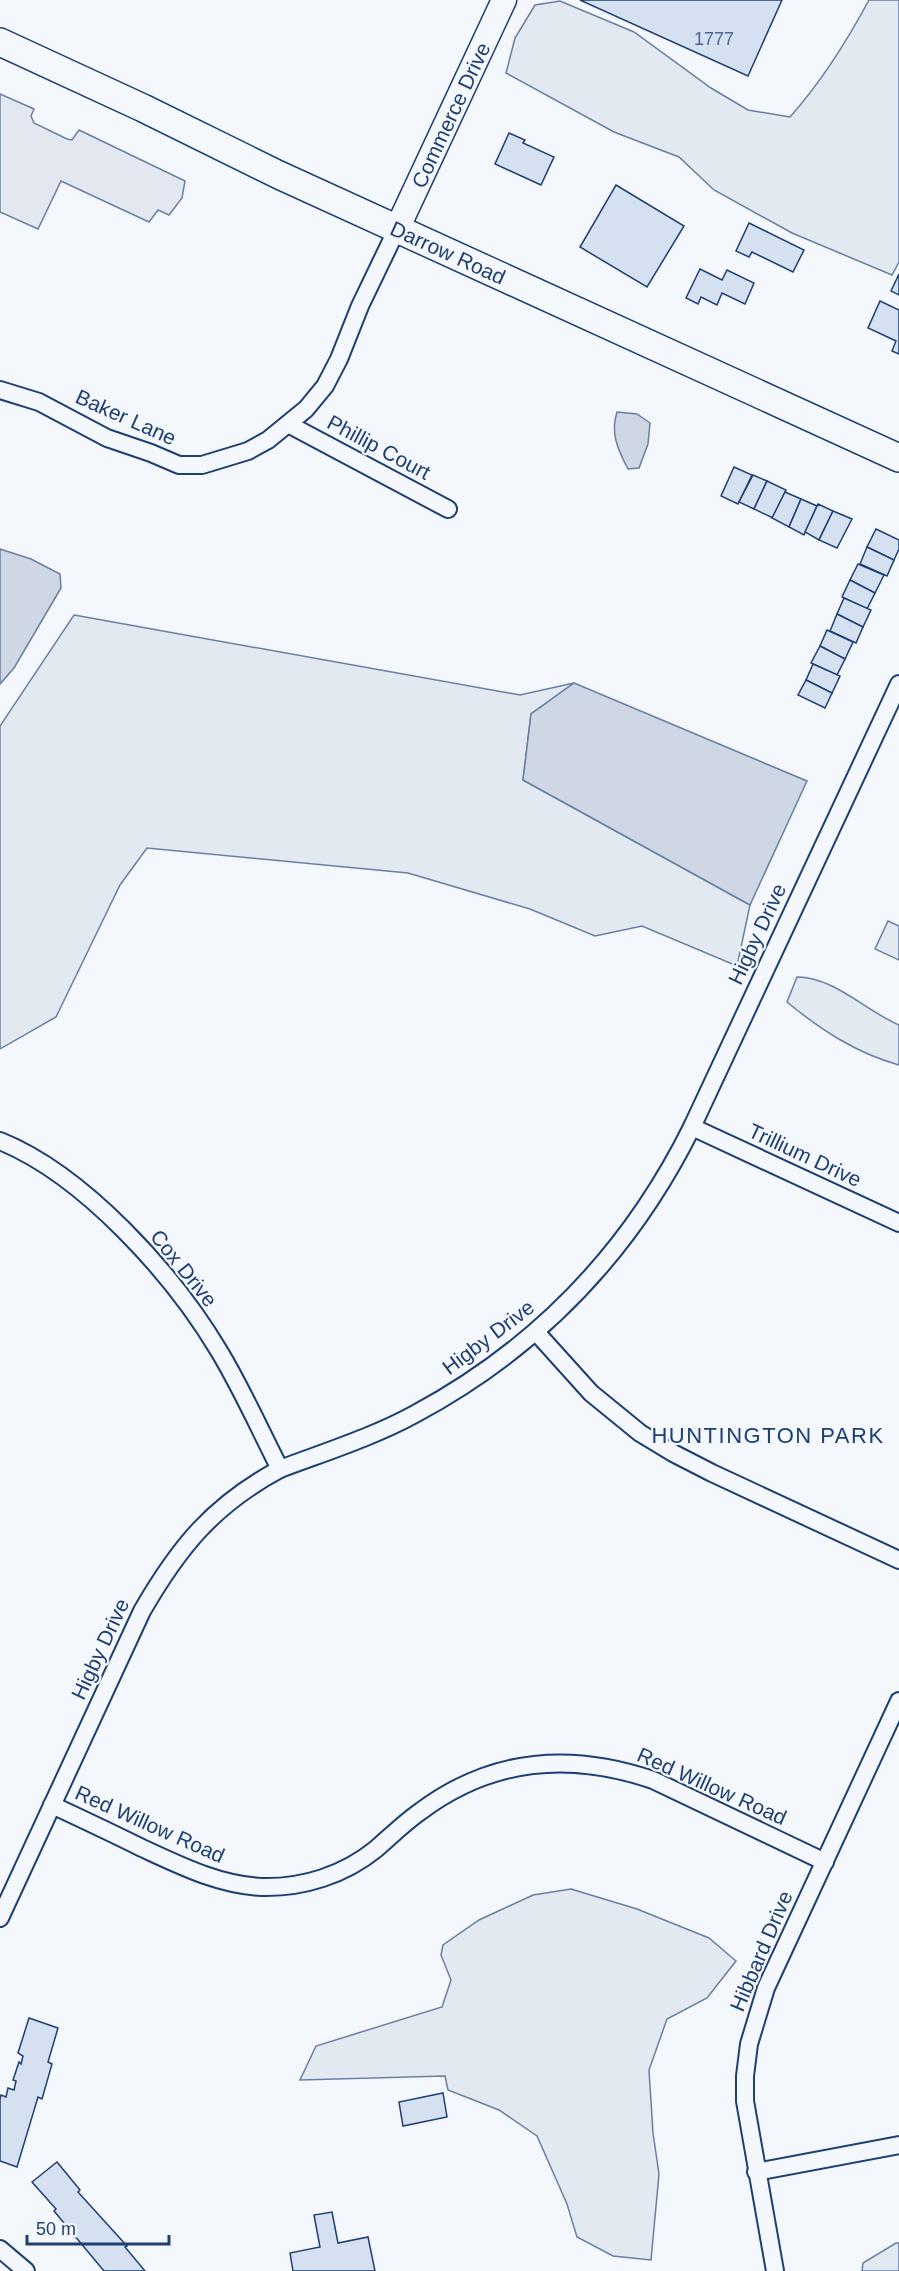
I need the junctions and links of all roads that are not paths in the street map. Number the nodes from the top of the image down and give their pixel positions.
1 (504, 0) edge
2 (0, 42) edge
3 (397, 230) junction
4 (0, 390) edge
5 (288, 424) junction
6 (899, 458) edge
7 (448, 509) dead end
8 (899, 684) edge
9 (692, 1127) junction
10 (0, 1141) edge
11 (899, 1223) edge
12 (536, 1332) junction
13 (280, 1469) junction
14 (899, 1560) edge
15 (899, 1701) edge
16 (52, 1805) junction
17 (825, 1862) junction
18 (0, 1918) edge
19 (899, 2145) edge
20 (756, 2172) junction
21 (0, 2249) edge
22 (26, 2271) edge
23 (775, 2271) edge

1 - 3 street, Commerce Drive
2 - 3 main road, Darrow Road
3 - 5 street, Baker Lane
3 - 6 main road, Darrow Road
4 - 5 street, Baker Lane
5 - 7 street, Phillip Court
8 - 9 street, Higby Drive
9 - 11 street, Trillium Drive
9 - 12 street, Higby Drive
10 - 13 street, Cox Drive
12 - 13 street, Higby Drive
12 - 14 street
13 - 16 street, Higby Drive
15 - 17 street, Hibbard Drive
16 - 17 street, Red Willow Road
16 - 18 street, Higby Drive
17 - 20 street, Hibbard Drive
19 - 20 street
20 - 23 street, Hibbard Drive
21 - 22 street

